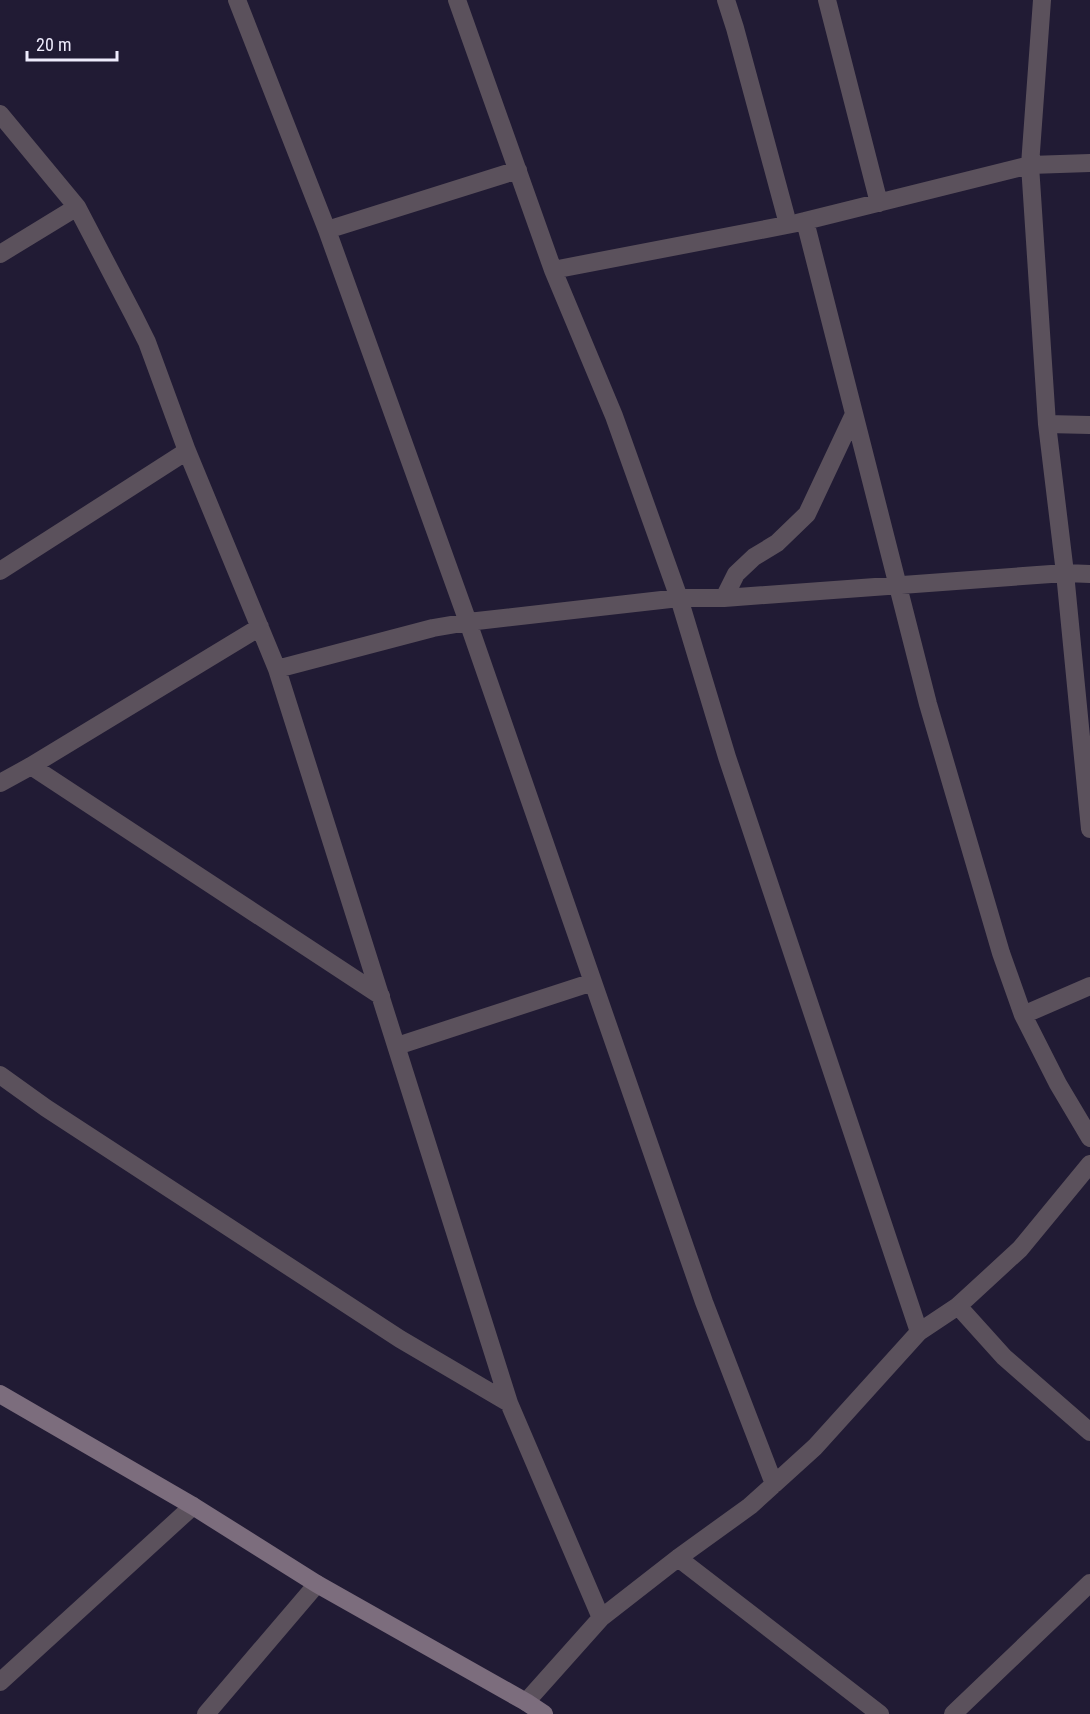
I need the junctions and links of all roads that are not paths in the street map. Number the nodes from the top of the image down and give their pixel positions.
1 (237, 0) edge
2 (457, 0) edge
3 (726, 0) edge
4 (827, 0) edge
5 (1042, 0) edge
6 (0, 114) edge
7 (1090, 163) edge
8 (1030, 165) junction
9 (518, 170) junction
10 (879, 203) junction
11 (77, 207) junction
12 (796, 223) junction
13 (327, 230) junction
14 (0, 254) edge
15 (553, 270) junction
16 (854, 414) junction
17 (1047, 424) junction
18 (1090, 425) edge
19 (187, 451) junction
20 (0, 571) edge
21 (1065, 573) junction
22 (1090, 574) edge
23 (897, 585) junction
24 (679, 598) junction
25 (724, 598) junction
26 (468, 622) junction
27 (260, 627) junction
28 (278, 669) junction
29 (31, 766) junction
30 (0, 783) edge
31 (1090, 829) edge
32 (593, 982) junction
33 (1090, 986) edge
34 (381, 996) junction
35 (1023, 1015) junction
36 (397, 1046) junction
37 (0, 1075) edge
38 (1090, 1138) edge
39 (1090, 1164) edge
40 (958, 1306) junction
41 (919, 1332) junction
42 (0, 1394) edge
43 (509, 1403) junction
44 (1090, 1432) edge
45 (774, 1484) junction
46 (194, 1506) junction
47 (678, 1558) junction
48 (1090, 1583) edge
49 (318, 1584) junction
50 (601, 1618) junction
51 (0, 1682) edge
52 (526, 1702) junction
53 (206, 1714) edge
54 (544, 1714) edge
55 (880, 1714) edge
56 (952, 1714) edge

1 - 13 street
2 - 9 street
3 - 12 street
4 - 10 street
5 - 8 street
6 - 11 street
7 - 8 street
8 - 10 street
8 - 17 street
9 - 13 street
9 - 15 street
10 - 12 street
11 - 14 street
11 - 19 street
12 - 15 street
12 - 16 street
13 - 26 street
15 - 24 street
16 - 23 street
16 - 25 street
17 - 18 street
17 - 21 street
19 - 20 street
19 - 27 street
21 - 22 street
21 - 23 street
21 - 31 street
23 - 25 street
23 - 35 street
24 - 25 street
24 - 26 street
24 - 41 street
26 - 28 street
26 - 32 street
27 - 28 street
27 - 29 street
28 - 34 street
29 - 30 street
29 - 34 street
32 - 36 street
32 - 45 street
33 - 35 street
34 - 36 street
35 - 38 street
36 - 43 street
37 - 43 street
39 - 40 street
40 - 41 street
40 - 44 street
41 - 45 street
42 - 46 street
43 - 50 street
45 - 47 street
46 - 49 street
46 - 51 street
47 - 50 street
47 - 55 street
48 - 56 street
49 - 52 street
49 - 53 street
50 - 52 street
52 - 54 street

